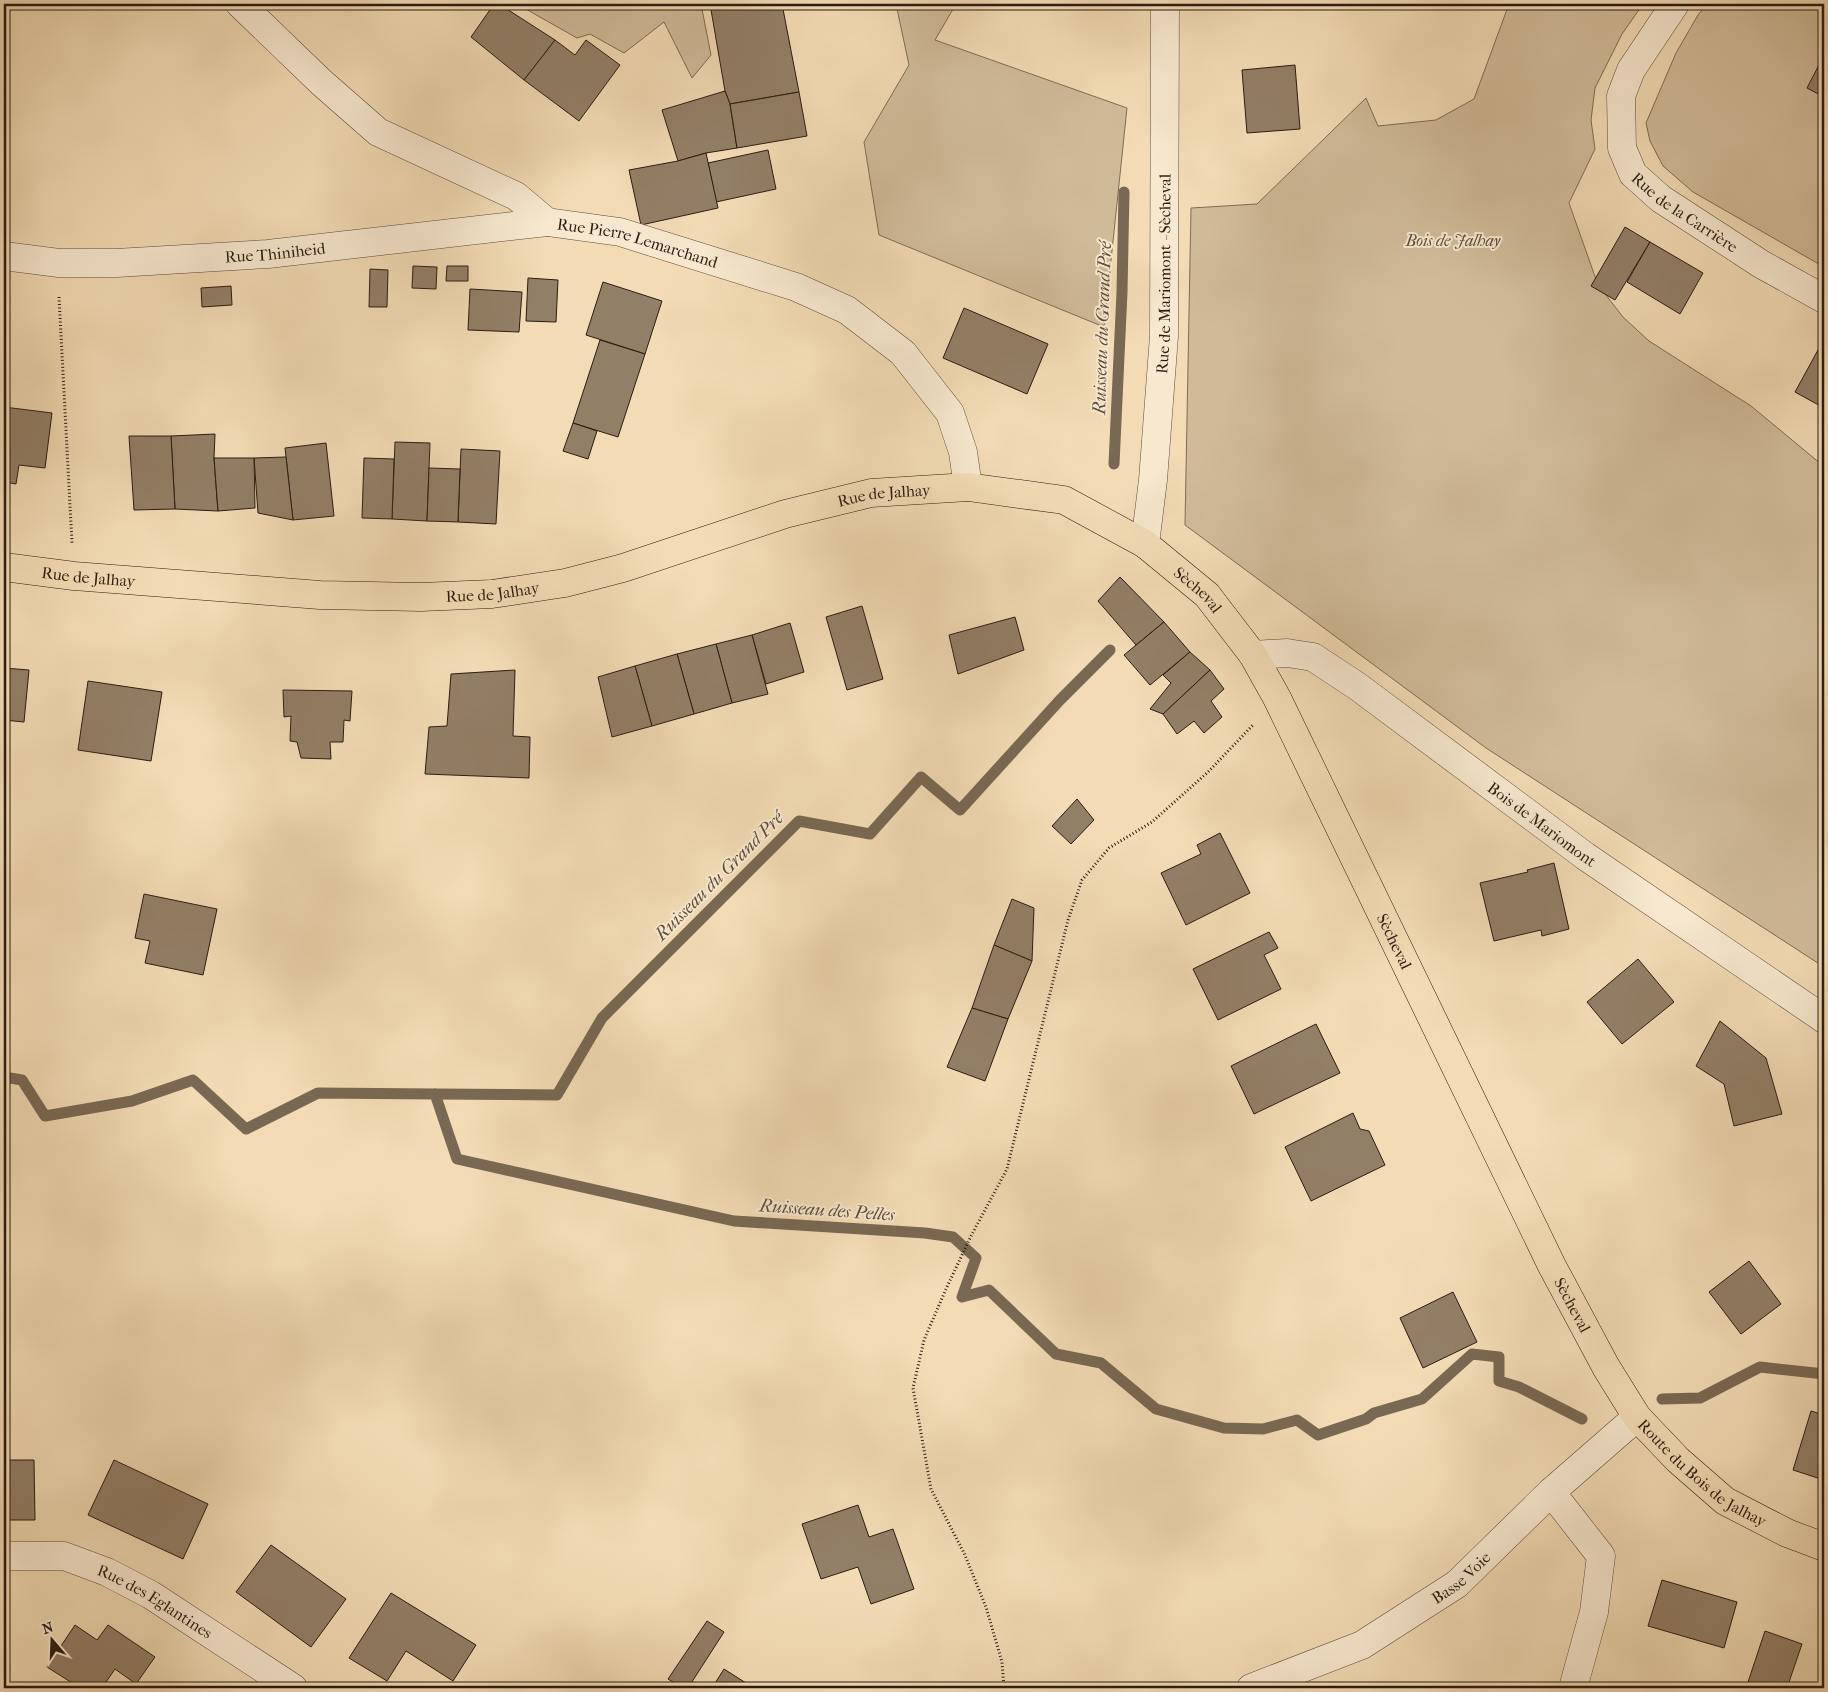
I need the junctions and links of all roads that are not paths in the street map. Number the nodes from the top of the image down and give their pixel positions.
1 (240, 4) edge
2 (1165, 4) edge
3 (1675, 4) edge
4 (547, 222) junction
5 (4, 256) edge
6 (1824, 299) edge
7 (968, 487) junction
8 (1145, 544) junction
9 (4, 567) edge
10 (1253, 655) junction
11 (1824, 1018) edge
12 (1606, 1368) joint
13 (1637, 1417) junction
14 (1551, 1492) junction
15 (1824, 1548) edge
16 (4, 1556) edge
17 (293, 1688) edge
18 (1251, 1688) edge
19 (1573, 1688) edge

1 - 4 street, Rue Pierre Lemarchand
2 - 8 street, Rue de Mariomont - Sècheval
3 - 6 street, Rue de la Carrière
4 - 5 street, Rue Thiniheid
4 - 7 street, Rue Pierre Lemarchand
7 - 8 main road, Rue de Jalhay
7 - 9 main road, Rue de Jalhay
8 - 10 main road, Sècheval
10 - 11 street, Bois de Mariomont
10 - 12 main road, Sècheval
12 - 13 main road, Route du Bois de Jalhay
13 - 14 street, Basse Voie
13 - 15 main road, Route du Bois de Jalhay
14 - 18 street, Basse Voie
14 - 19 street
16 - 17 street, Rue des Eglantines

